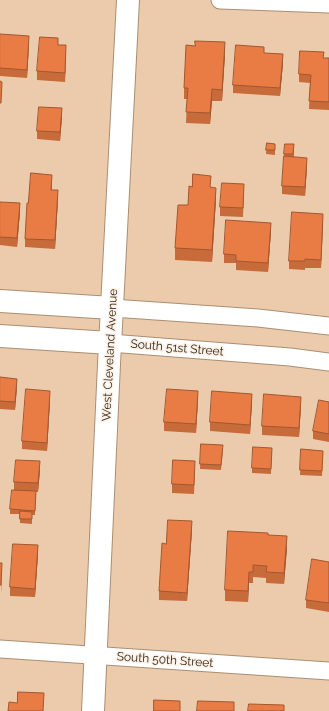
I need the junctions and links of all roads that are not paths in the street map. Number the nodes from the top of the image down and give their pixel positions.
1 (128, 0) edge
2 (220, 0) edge
3 (329, 4) edge
4 (0, 301) edge
5 (112, 308) junction
6 (329, 326) edge
7 (0, 336) edge
8 (110, 343) junction
9 (329, 362) edge
10 (0, 649) edge
11 (96, 655) junction
12 (329, 671) edge
13 (93, 711) edge

1 - 5 street, West Cleveland Avenue
2 - 3 street
4 - 5 street
5 - 6 street
5 - 8 street, West Cleveland Avenue
7 - 8 street, South 51st Street
8 - 9 street, South 51st Street
8 - 11 street, West Cleveland Avenue
10 - 11 street, South 50th Street
11 - 12 street, South 50th Street
11 - 13 street, West Cleveland Avenue

